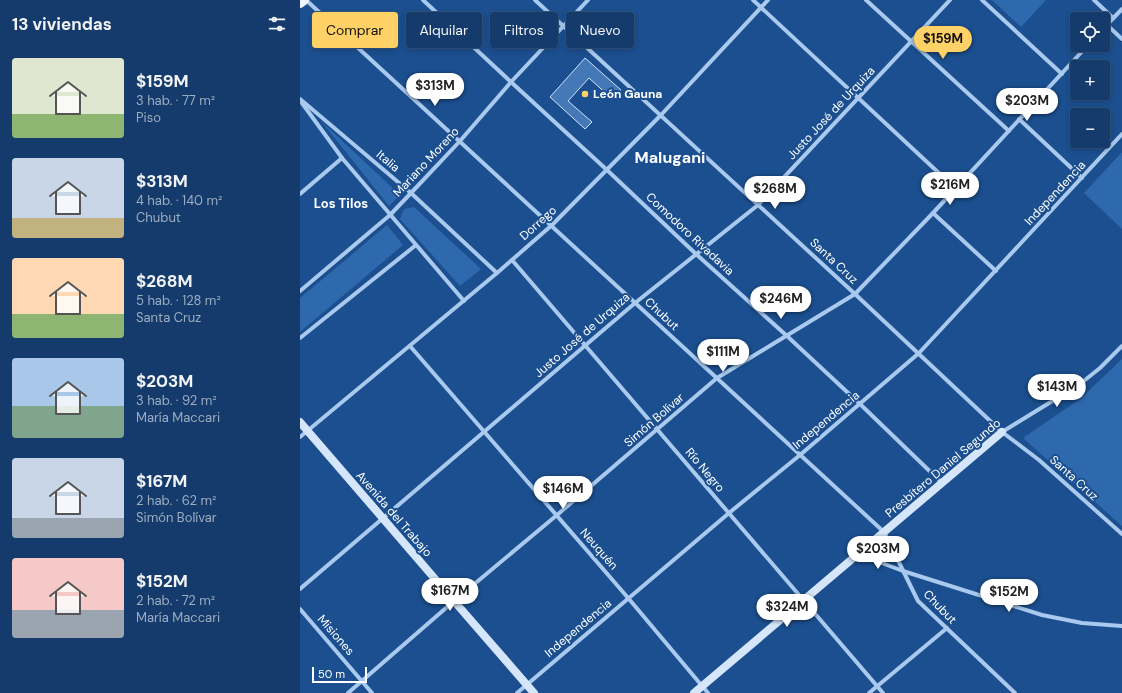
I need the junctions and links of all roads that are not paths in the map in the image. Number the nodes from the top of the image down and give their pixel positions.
1 (305, 0) edge
2 (423, 0) edge
3 (535, 0) edge
4 (588, 0) edge
5 (753, 0) edge
6 (768, 0) edge
7 (866, 0) edge
8 (950, 0) edge
9 (982, 0) edge
10 (1094, 0) edge
11 (300, 3) edge
12 (761, 8) junction
13 (1122, 8) edge
14 (1113, 18) junction
15 (1110, 22) edge
16 (564, 26) junction
17 (1110, 28) edge
18 (1122, 39) edge
19 (911, 42) junction
20 (1082, 52) edge
21 (1062, 74) junction
22 (511, 82) junction
23 (859, 98) junction
24 (300, 100) edge
25 (661, 115) junction
26 (1019, 119) junction
27 (1008, 131) junction
28 (1122, 134) edge
29 (460, 141) junction
30 (342, 158) junction
31 (607, 170) junction
32 (1082, 178) junction
33 (956, 189) junction
34 (411, 193) junction
35 (300, 194) edge
36 (758, 205) junction
37 (933, 213) junction
38 (390, 215) junction
39 (552, 225) junction
40 (416, 245) junction
41 (696, 254) junction
42 (512, 260) junction
43 (996, 271) junction
44 (497, 273) junction
45 (300, 291) edge
46 (855, 294) junction
47 (464, 301) junction
48 (635, 303) junction
49 (787, 336) junction
50 (300, 338) edge
51 (585, 345) junction
52 (410, 346) junction
53 (1122, 346) edge
54 (919, 353) junction
55 (717, 378) junction
56 (860, 404) junction
57 (300, 422) edge
58 (658, 429) junction
59 (308, 431) junction
60 (484, 432) junction
61 (1002, 432) junction
62 (300, 438) edge
63 (800, 455) junction
64 (943, 483) junction
65 (729, 513) junction
66 (557, 515) junction
67 (382, 518) junction
68 (884, 532) junction
69 (1122, 534) edge
70 (858, 554) junction
71 (903, 571) junction
72 (300, 589) edge
73 (630, 599) junction
74 (804, 600) junction
75 (454, 601) junction
76 (300, 609) edge
77 (1122, 626) edge
78 (947, 628) junction
79 (362, 681) junction
80 (527, 684) junction
81 (702, 686) junction
82 (877, 686) junction
83 (348, 693) edge
84 (372, 693) edge
85 (517, 693) edge
86 (534, 693) edge
87 (694, 693) edge
88 (708, 693) edge
89 (870, 693) edge
90 (883, 693) edge
91 (1014, 693) edge

1 - 11 main road
1 - 29 street, Chubut
2 - 22 street, Comodoro Rivadavia
3 - 16 street, Santa Cruz
4 - 16 street, Mariano Moreno
5 - 12 street
6 - 12 street, Dorrego
7 - 19 street
8 - 19 street, Justo José de Urquiza
9 - 21 street
10 - 14 street
12 - 23 street
12 - 25 street, Dorrego
13 - 14 street
14 - 15 street
16 - 22 street, Mariano Moreno
16 - 25 street, Santa Cruz
17 - 18 street
19 - 23 street, Justo José de Urquiza
19 - 27 street
20 - 21 street, Simón Bolívar
21 - 26 street, Simón Bolívar
22 - 29 street, Mariano Moreno
22 - 31 street, Comodoro Rivadavia
23 - 33 street
23 - 36 street, Justo José de Urquiza
24 - 30 street
24 - 34 street, Italia
25 - 31 street, Dorrego
25 - 36 street, Santa Cruz
26 - 27 street, Simón Bolívar
26 - 32 street
27 - 33 street, Simón Bolívar
28 - 32 street, Independencia
29 - 34 street, Mariano Moreno
29 - 39 street, Chubut
30 - 35 street
30 - 38 street
31 - 39 street, Dorrego
31 - 41 street, Comodoro Rivadavia
32 - 43 street, Independencia
33 - 37 street, Simón Bolívar
34 - 38 street, Mariano Moreno
34 - 44 street, Italia
36 - 41 street, Justo José de Urquiza
36 - 46 street, Santa Cruz
37 - 43 street
37 - 46 street, Simón Bolívar
38 - 40 street
38 - 45 street, Mariano Moreno
39 - 42 street, Dorrego
39 - 48 street, Chubut
40 - 47 street
40 - 50 street
41 - 48 street, Justo José de Urquiza
41 - 49 street, Comodoro Rivadavia
42 - 44 street, Dorrego
42 - 51 street, Río Negro
43 - 54 street, Independencia
44 - 47 street, Dorrego
46 - 49 street, Simón Bolívar
46 - 54 street, Santa Cruz
47 - 52 street, Dorrego
48 - 51 street, Justo José de Urquiza
48 - 55 street, Chubut
49 - 55 street, Simón Bolívar
49 - 56 street, Comodoro Rivadavia
51 - 58 street, Río Negro
51 - 60 street, Justo José de Urquiza
52 - 59 street, Dorrego
52 - 60 street, Neuquén
53 - 61 street, Presbítero Daniel Segundo
54 - 56 street, Independencia
54 - 61 street, Santa Cruz
55 - 58 street, Simón Bolívar
55 - 63 street, Chubut
56 - 63 street, Independencia
56 - 64 street, Comodoro Rivadavia
57 - 59 main road, Avenida del Trabajo
58 - 65 street, Río Negro
58 - 66 street, Simón Bolívar
59 - 62 street, Dorrego
59 - 67 main road, Avenida del Trabajo
60 - 66 street, Neuquén
60 - 67 street, Justo José de Urquiza
61 - 64 main road, Presbítero Daniel Segundo
61 - 69 street, Santa Cruz
63 - 65 street, Independencia
63 - 68 street, Chubut
64 - 68 main road, Presbítero Daniel Segundo
65 - 73 street, Independencia
65 - 74 street, Río Negro
66 - 73 street, Neuquén
66 - 75 street, Simón Bolívar
67 - 72 street, Justo José de Urquiza
67 - 75 main road, Avenida del Trabajo
68 - 70 main road, Presbítero Daniel Segundo
68 - 71 street, Chubut
70 - 71 street
70 - 74 main road, Presbítero Daniel Segundo
71 - 77 street
71 - 78 street, Chubut
73 - 80 street, Independencia
73 - 81 street, Neuquén
74 - 81 main road, Presbítero Daniel Segundo
74 - 82 street, Río Negro
75 - 79 street, Simón Bolívar
75 - 80 main road, Avenida del Trabajo
76 - 79 street, Misiones
78 - 82 street
78 - 91 street, Chubut
79 - 83 street, Simón Bolívar
79 - 84 street, Misiones
80 - 85 street, Independencia
80 - 86 main road, Avenida del Trabajo
81 - 87 main road, Presbítero Daniel Segundo
81 - 88 street, Neuquén
82 - 89 street
82 - 90 street, Río Negro

